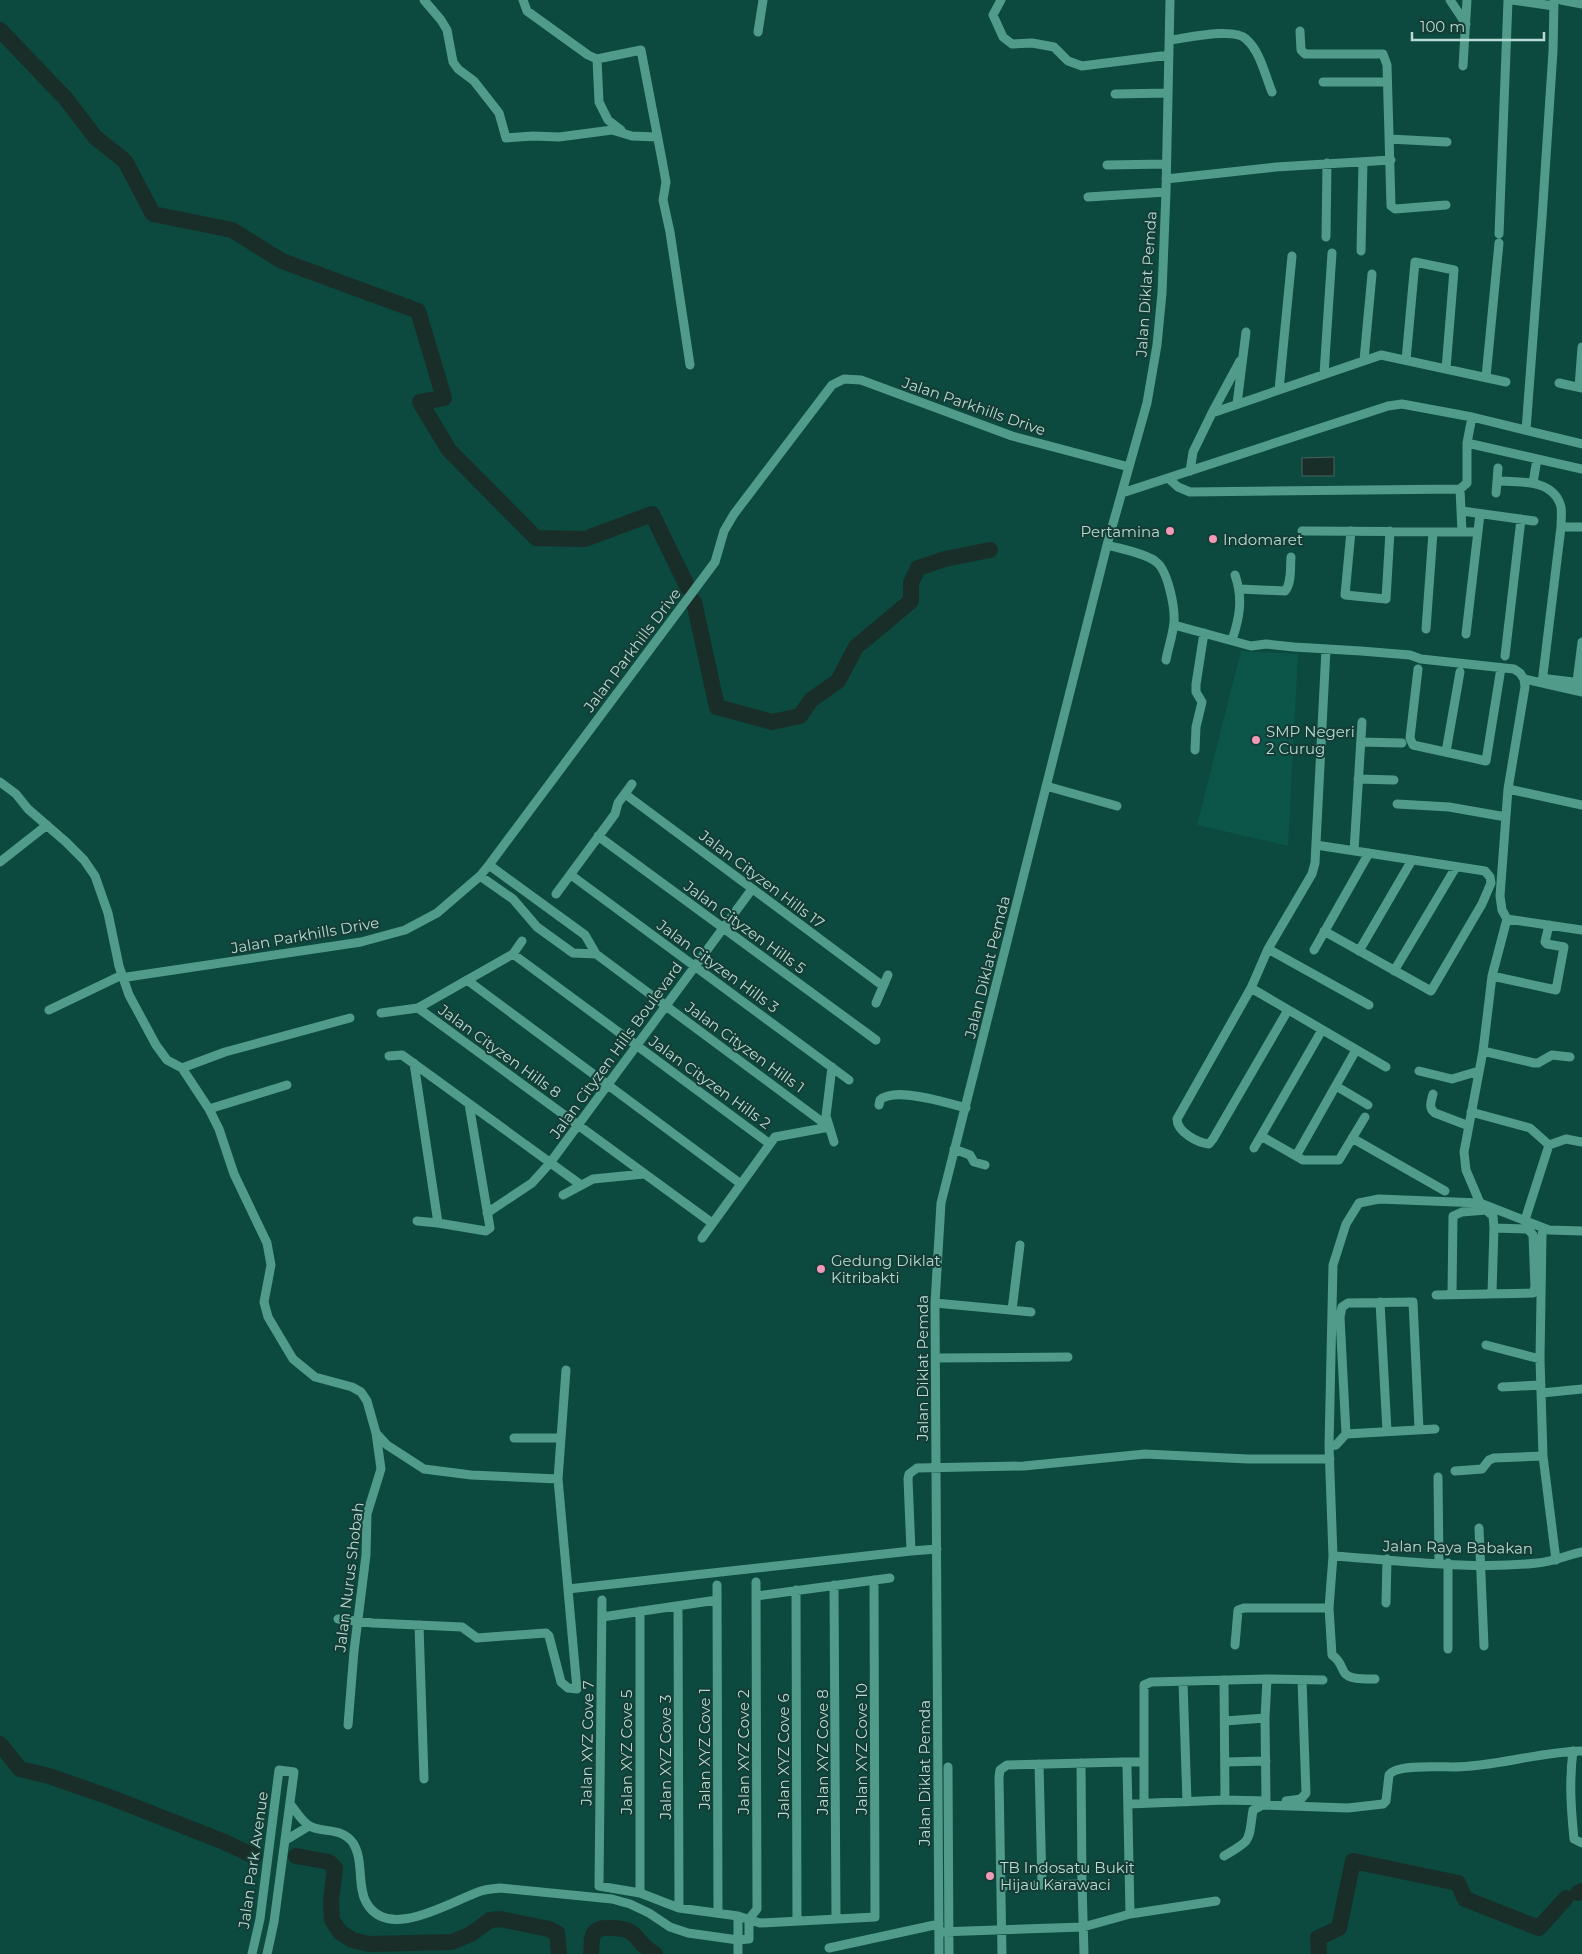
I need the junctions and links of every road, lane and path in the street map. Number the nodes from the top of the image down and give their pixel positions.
1 (424, 0) edge
2 (523, 0) edge
3 (763, 0) edge
4 (1001, 0) edge
5 (1170, 0) edge
6 (1450, 0) edge
7 (1467, 0) edge
8 (1508, 0) edge
9 (1512, 0) edge
10 (1556, 2) edge
11 (1582, 4) edge
12 (1466, 24) junction
13 (1300, 31) dead end
14 (758, 32) dead end
15 (1170, 40) junction
16 (1169, 55) junction
17 (597, 59) junction
18 (1464, 66) dead end
19 (1323, 82) dead end
20 (1387, 82) junction
21 (1272, 92) dead end
22 (1168, 93) junction
23 (1115, 94) dead end
24 (624, 133) junction
25 (657, 137) junction
26 (1389, 139) junction
27 (1447, 142) dead end
28 (1391, 160) junction
29 (1363, 162) junction
30 (1327, 163) junction
31 (1166, 164) junction
32 (1107, 165) dead end
33 (1166, 179) junction
34 (1166, 192) junction
35 (1088, 197) dead end
36 (1446, 205) dead end
37 (1326, 237) dead end
38 (1362, 251) dead end
39 (1332, 253) dead end
40 (1292, 256) dead end
41 (1372, 274) dead end
42 (1246, 332) dead end
43 (1582, 346) edge
44 (1243, 356) junction
45 (1364, 360) junction
46 (1406, 360) junction
47 (690, 364) dead end
48 (1446, 369) junction
49 (1324, 374) junction
50 (1486, 377) junction
51 (1506, 382) dead end
52 (1560, 383) dead end
53 (1580, 388) edge
54 (1279, 390) junction
55 (1237, 404) junction
56 (1212, 413) junction
57 (1471, 420) junction
58 (1526, 430) junction
59 (1468, 441) junction
60 (1582, 444) edge
61 (1537, 459) junction
62 (1129, 467) junction
63 (1498, 468) dead end
64 (1582, 468) edge
65 (1190, 471) junction
66 (1168, 478) junction
67 (1497, 481) junction
68 (1533, 483) junction
69 (1460, 489) junction
70 (1496, 493) dead end
71 (1122, 494) junction
72 (1462, 511) junction
73 (1480, 514) junction
74 (1521, 519) junction
75 (1534, 521) dead end
76 (1561, 527) junction
77 (1582, 527) edge
78 (1302, 531) dead end
79 (1351, 531) junction
80 (1390, 532) junction
81 (1433, 532) junction
82 (1462, 532) junction
83 (1478, 532) junction
84 (1108, 545) junction
85 (1291, 557) dead end
86 (1235, 575) dead end
87 (1240, 589) junction
88 (1174, 625) junction
89 (1426, 629) dead end
90 (1204, 633) junction
91 (1466, 634) dead end
92 (1232, 640) junction
93 (1582, 642) edge
94 (1326, 649) junction
95 (1505, 656) dead end
96 (1166, 660) dead end
97 (1501, 668) junction
98 (1418, 669) dead end
99 (1460, 672) dead end
100 (1524, 679) junction
101 (1543, 681) junction
102 (1580, 683) edge
103 (1582, 692) edge
104 (1362, 722) dead end
105 (1360, 742) junction
106 (1402, 743) dead end
107 (1195, 750) dead end
108 (1446, 752) junction
109 (1358, 779) junction
110 (1394, 780) dead end
111 (0, 782) edge
112 (632, 784) dead end
113 (1046, 786) junction
114 (1508, 789) junction
115 (624, 794) junction
116 (1397, 804) dead end
117 (1582, 805) edge
118 (1117, 806) dead end
119 (1506, 817) junction
120 (47, 825) junction
121 (598, 836) junction
122 (1316, 845) junction
123 (1354, 851) junction
124 (1369, 853) junction
125 (1412, 860) junction
126 (0, 862) edge
127 (489, 865) junction
128 (1456, 867) junction
129 (570, 875) junction
130 (480, 876) junction
131 (752, 889) junction
132 (556, 894) dead end
133 (1507, 919) junction
134 (1549, 925) junction
135 (723, 928) junction
136 (1582, 930) edge
137 (1324, 932) junction
138 (522, 941) dead end
139 (1268, 949) junction
140 (1314, 950) dead end
141 (1359, 951) junction
142 (513, 954) junction
143 (596, 954) junction
144 (695, 966) junction
145 (1394, 971) junction
146 (888, 975) dead end
147 (124, 976) junction
148 (1492, 976) junction
149 (467, 980) junction
150 (883, 986) junction
151 (1251, 988) junction
152 (876, 1003) dead end
153 (1369, 1005) dead end
154 (666, 1006) junction
155 (418, 1008) junction
156 (50, 1010) dead end
157 (1288, 1010) junction
158 (381, 1013) dead end
159 (350, 1018) dead end
160 (1322, 1030) junction
161 (876, 1040) dead end
162 (636, 1045) junction
163 (1356, 1050) junction
164 (1483, 1051) junction
165 (389, 1056) dead end
166 (1570, 1057) dead end
167 (414, 1063) junction
168 (832, 1067) junction
169 (1386, 1067) dead end
170 (182, 1068) junction
171 (1419, 1071) dead end
172 (1479, 1071) junction
173 (849, 1080) dead end
174 (287, 1085) dead end
175 (607, 1085) junction
176 (1336, 1086) junction
177 (1433, 1094) dead end
178 (469, 1104) junction
179 (879, 1105) dead end
180 (1368, 1105) dead end
181 (966, 1108) junction
182 (209, 1109) junction
183 (1471, 1112) junction
184 (1365, 1117) dead end
185 (578, 1125) junction
186 (1469, 1126) junction
187 (829, 1127) junction
188 (1261, 1136) junction
189 (1352, 1138) junction
190 (834, 1142) dead end
191 (1582, 1142) edge
192 (770, 1144) junction
193 (1549, 1145) junction
194 (1254, 1148) dead end
195 (954, 1149) junction
196 (1296, 1156) junction
197 (550, 1163) junction
198 (985, 1165) dead end
199 (644, 1174) junction
200 (741, 1184) junction
201 (581, 1186) junction
202 (1445, 1191) dead end
203 (563, 1195) dead end
204 (1480, 1203) junction
205 (487, 1213) junction
206 (1525, 1220) junction
207 (417, 1221) dead end
208 (438, 1222) junction
209 (712, 1223) junction
210 (1494, 1228) junction
211 (1537, 1228) junction
212 (1582, 1231) edge
213 (702, 1238) dead end
214 (1020, 1245) dead end
215 (1492, 1293) junction
216 (1436, 1294) dead end
217 (1452, 1294) junction
218 (1380, 1302) junction
219 (936, 1304) junction
220 (1012, 1310) junction
221 (1031, 1312) dead end
222 (1486, 1345) dead end
223 (1068, 1357) dead end
224 (936, 1358) junction
225 (1540, 1359) junction
226 (566, 1370) dead end
227 (1502, 1387) dead end
228 (1541, 1389) junction
229 (1582, 1389) edge
230 (1435, 1428) dead end
231 (1419, 1429) junction
232 (1387, 1431) junction
233 (376, 1433) junction
234 (1346, 1434) junction
235 (514, 1438) dead end
236 (560, 1438) junction
237 (1329, 1446) junction
238 (1543, 1456) junction
239 (1330, 1459) junction
240 (936, 1468) junction
241 (1455, 1472) dead end
242 (1438, 1476) dead end
243 (558, 1479) junction
244 (1479, 1528) dead end
245 (937, 1549) junction
246 (912, 1551) junction
247 (1582, 1552) edge
248 (1333, 1556) junction
249 (1388, 1559) junction
250 (1556, 1560) junction
251 (1444, 1563) junction
252 (1481, 1564) junction
253 (890, 1578) dead end
254 (874, 1580) junction
255 (756, 1582) dead end
256 (717, 1585) dead end
257 (834, 1585) junction
258 (568, 1589) junction
259 (796, 1590) junction
260 (756, 1596) junction
261 (602, 1600) dead end
262 (717, 1600) junction
263 (1386, 1603) dead end
264 (678, 1606) junction
265 (1329, 1608) junction
266 (640, 1612) junction
267 (602, 1617) junction
268 (338, 1619) dead end
269 (357, 1622) junction
270 (420, 1625) junction
271 (1235, 1645) dead end
272 (1484, 1646) dead end
273 (1448, 1649) dead end
274 (1267, 1679) junction
275 (1375, 1679) dead end
276 (1224, 1680) junction
277 (1302, 1680) junction
278 (1323, 1680) dead end
279 (1183, 1682) junction
280 (1265, 1718) junction
281 (1225, 1721) junction
282 (348, 1725) dead end
283 (1579, 1752) edge
284 (1124, 1762) junction
285 (1143, 1762) junction
286 (1226, 1762) junction
287 (1266, 1762) junction
288 (1081, 1763) junction
289 (1039, 1764) junction
290 (948, 1768) dead end
291 (424, 1779) dead end
292 (1225, 1800) junction
293 (1266, 1800) junction
294 (1187, 1802) junction
295 (1144, 1803) junction
296 (290, 1804) junction
297 (1129, 1804) junction
298 (938, 1820) junction
299 (948, 1821) junction
300 (309, 1826) junction
301 (286, 1840) junction
302 (1582, 1843) edge
303 (1224, 1856) dead end
304 (938, 1857) junction
305 (949, 1858) junction
306 (1082, 1883) junction
307 (1042, 1885) junction
308 (1001, 1886) junction
309 (640, 1894) junction
310 (1216, 1901) dead end
311 (679, 1908) junction
312 (718, 1914) junction
313 (1130, 1914) junction
314 (738, 1916) junction
315 (749, 1919) junction
316 (836, 1919) junction
317 (797, 1921) junction
318 (1083, 1927) junction
319 (939, 1928) junction
320 (1001, 1930) junction
321 (950, 1932) junction
322 (738, 1940) junction
323 (829, 1948) dead end
324 (252, 1954) edge
325 (267, 1954) edge
326 (738, 1954) edge
327 (939, 1954) edge
328 (949, 1954) edge
329 (1002, 1954) edge
330 (1084, 1954) edge

1 - 24 street
2 - 17 street
3 - 14 street
4 - 16 street
5 - 15 street, Jalan Diklat Pemda
6 - 12 street
7 - 12 street
8 - 50 street
9 - 10 street
10 - 11 street
10 - 58 street
12 - 18 street
13 - 20 street
15 - 16 street, Jalan Diklat Pemda
15 - 21 street
16 - 22 street, Jalan Diklat Pemda
17 - 24 street
17 - 25 street
19 - 20 street
20 - 26 street
22 - 23 street
22 - 31 street, Jalan Diklat Pemda
24 - 25 street
25 - 47 street
26 - 27 street
26 - 28 street
28 - 29 street
28 - 36 street
29 - 30 street
29 - 38 street
30 - 33 street
30 - 37 street
31 - 32 street
31 - 33 street, Jalan Diklat Pemda
33 - 34 street, Jalan Diklat Pemda
34 - 35 street
34 - 62 street, Jalan Diklat Pemda
39 - 49 street
40 - 54 street
41 - 45 street
42 - 44 street
43 - 53 street
44 - 55 street
44 - 56 street
45 - 46 street
45 - 49 street
46 - 48 street
46 - 48 street
48 - 50 street
49 - 54 street
50 - 51 street
52 - 53 street
54 - 55 street
55 - 56 street
56 - 65 street
57 - 58 street
57 - 59 street
57 - 65 street
58 - 60 street
59 - 61 street
59 - 69 street
61 - 64 street
61 - 68 street
62 - 71 street, Jalan Diklat Pemda
62 - 127 street, Jalan Parkhills Drive
63 - 67 street
65 - 66 street
66 - 69 street
66 - 71 street
67 - 68 street
67 - 70 street
68 - 76 street
69 - 72 street
71 - 84 street, Jalan Diklat Pemda
72 - 73 street
72 - 82 street
73 - 74 street
73 - 83 street
74 - 75 street
74 - 95 street
76 - 77 street
76 - 101 street
78 - 79 street
79 - 80 street
79 - 80 street
80 - 81 street
81 - 82 street
81 - 89 street
82 - 83 street
83 - 91 street
84 - 88 street
84 - 113 street, Jalan Diklat Pemda
85 - 87 street
86 - 87 street
87 - 92 street
88 - 90 street
88 - 96 street
90 - 92 street
90 - 107 street
92 - 94 street
93 - 102 street
94 - 97 street
94 - 122 street
97 - 100 street
97 - 108 street
98 - 108 street
99 - 108 street
100 - 101 street
100 - 114 street
101 - 102 street
101 - 103 street
104 - 105 street
105 - 106 street
105 - 109 street
109 - 110 street
109 - 123 street
111 - 120 street
112 - 115 street
113 - 118 street
113 - 181 street, Jalan Diklat Pemda
114 - 117 street
114 - 119 street
115 - 121 street
115 - 131 street, Jalan Cityzen Hills 17
116 - 119 street
119 - 133 street
120 - 126 street
120 - 147 street
121 - 129 street
121 - 135 street, Jalan Cityzen Hills 5
122 - 123 street
122 - 139 street
123 - 124 street
124 - 125 street
124 - 137 street
125 - 128 street
125 - 141 street
127 - 130 street, Jalan Parkhills Drive
127 - 143 street
128 - 145 street
128 - 145 street
129 - 132 street
129 - 144 street, Jalan Cityzen Hills 3
130 - 143 street
130 - 147 street, Jalan Parkhills Drive
131 - 135 street, Jalan Cityzen Hills Boulevard
131 - 150 street, Jalan Cityzen Hills 17
133 - 134 street
133 - 148 street
134 - 136 street
134 - 148 street
135 - 144 street, Jalan Cityzen Hills Boulevard
135 - 161 street, Jalan Cityzen Hills 5
137 - 140 street
137 - 141 street
138 - 142 street
139 - 151 street
139 - 153 street
141 - 145 street
142 - 149 street
142 - 162 street, Jalan Cityzen Hills 2
143 - 154 street, Jalan Cityzen Hills 1
144 - 154 street, Jalan Cityzen Hills Boulevard
144 - 168 street, Jalan Cityzen Hills 3
146 - 150 street
147 - 156 street, Jalan Parkhills Drive
147 - 170 street
148 - 164 street
149 - 155 street
149 - 175 street
150 - 152 street
151 - 157 street
151 - 157 street
154 - 162 street, Jalan Cityzen Hills Boulevard
154 - 187 street, Jalan Cityzen Hills 1
155 - 158 street
155 - 185 street, Jalan Cityzen Hills 8
157 - 160 street
159 - 170 street
160 - 163 street
160 - 188 street
162 - 175 street, Jalan Cityzen Hills Boulevard
162 - 192 street, Jalan Cityzen Hills 2
163 - 169 street
163 - 176 street
164 - 166 street
164 - 172 street
165 - 167 street
167 - 178 street
167 - 208 street
168 - 173 street, Jalan Cityzen Hills 3
168 - 187 street
170 - 182 street, Jalan Nurus Shobah
171 - 172 street
172 - 183 street
174 - 182 street
175 - 185 street, Jalan Cityzen Hills Boulevard
175 - 200 street
176 - 180 street
176 - 196 street
177 - 186 street
178 - 197 street
178 - 205 street
179 - 181 street
181 - 195 street, Jalan Diklat Pemda
182 - 233 street, Jalan Nurus Shobah
183 - 186 street
183 - 193 street
184 - 189 street
185 - 197 street, Jalan Cityzen Hills Boulevard
185 - 199 street, Jalan Cityzen Hills 8
186 - 204 street
187 - 190 street
187 - 192 street
188 - 194 street
188 - 196 street
189 - 196 street
189 - 202 street
191 - 193 street
192 - 200 street
193 - 206 street
195 - 198 street
195 - 219 street, Jalan Diklat Pemda
197 - 201 street
197 - 205 street, Jalan Cityzen Hills Boulevard
199 - 201 street
199 - 209 street, Jalan Cityzen Hills 8
200 - 209 street
201 - 203 street
204 - 206 street
204 - 237 street
205 - 208 street
206 - 211 street
207 - 208 street
209 - 213 street
210 - 211 street
210 - 215 street
210 - 217 street
211 - 212 street
211 - 215 street
211 - 225 street
214 - 220 street
215 - 217 street
216 - 217 street
218 - 231 street
218 - 232 street
218 - 234 street
219 - 220 street
219 - 224 street, Jalan Diklat Pemda
220 - 221 street
222 - 225 street
223 - 224 street
224 - 240 street, Jalan Diklat Pemda
225 - 228 street
226 - 236 street
227 - 228 street
228 - 229 street
228 - 238 street
230 - 231 street
231 - 232 street
232 - 234 street
233 - 243 street
233 - 269 street, Jalan Nurus Shobah
234 - 237 street
235 - 236 street
236 - 243 street
237 - 239 street
238 - 241 street
238 - 250 street
239 - 240 street
239 - 248 street
240 - 245 street, Jalan Diklat Pemda
240 - 246 street
242 - 251 street
243 - 258 street
244 - 252 street
245 - 246 street
245 - 298 street, Jalan Diklat Pemda
246 - 258 street
247 - 250 street, Jalan Raya Babakan
248 - 249 street, Jalan Raya Babakan
248 - 265 street
249 - 251 street, Jalan Raya Babakan
249 - 263 street
250 - 252 street, Jalan Raya Babakan
251 - 252 street, Jalan Raya Babakan
251 - 273 street
252 - 272 street
253 - 254 street
254 - 257 street
254 - 316 street, Jalan XYZ Cove 10
255 - 260 street, Jalan XYZ Cove 2
256 - 262 street, Jalan XYZ Cove 1
257 - 259 street
257 - 316 street, Jalan XYZ Cove 8
258 - 270 street
259 - 260 street
259 - 317 street, Jalan XYZ Cove 6
260 - 315 street, Jalan XYZ Cove 2
261 - 267 street, Jalan XYZ Cove 7
262 - 264 street
262 - 312 street, Jalan XYZ Cove 1
264 - 266 street
264 - 311 street, Jalan XYZ Cove 3
265 - 271 street
265 - 275 street
266 - 267 street
266 - 309 street, Jalan XYZ Cove 5
267 - 309 street, Jalan XYZ Cove 7
268 - 269 street
269 - 270 street
269 - 282 street, Jalan Nurus Shobah
270 - 291 street
274 - 276 street
274 - 277 street
274 - 280 street
276 - 279 street
276 - 281 street
277 - 278 street
277 - 293 street
279 - 285 street
279 - 294 street
280 - 281 street
280 - 287 street
281 - 286 street
283 - 302 street
283 - 303 street
284 - 285 street
284 - 288 street
284 - 297 street
285 - 295 street
286 - 287 street
286 - 292 street
287 - 293 street
288 - 289 street
288 - 306 street
289 - 307 street
289 - 308 street
290 - 299 street
292 - 293 street
292 - 294 street
294 - 295 street
295 - 297 street
296 - 300 street
296 - 301 street, Jalan Park Avenue
296 - 324 street, Jalan Park Avenue
297 - 313 street
298 - 299 street
298 - 304 street, Jalan Diklat Pemda
299 - 305 street
300 - 301 street
300 - 322 street
301 - 325 street, Jalan Park Avenue
304 - 305 street
304 - 319 street, Jalan Diklat Pemda
305 - 321 street
306 - 307 street
306 - 318 street
307 - 308 street
308 - 320 street
309 - 311 street
310 - 313 street
311 - 312 street
312 - 314 street
313 - 318 street
314 - 315 street
314 - 322 street
315 - 317 street
315 - 322 street, Jalan XYZ Cove 2
316 - 317 street
318 - 320 street
318 - 330 street
319 - 321 street
319 - 323 street
319 - 327 street, Jalan Diklat Pemda
320 - 321 street
320 - 329 street
321 - 328 street
322 - 326 street

